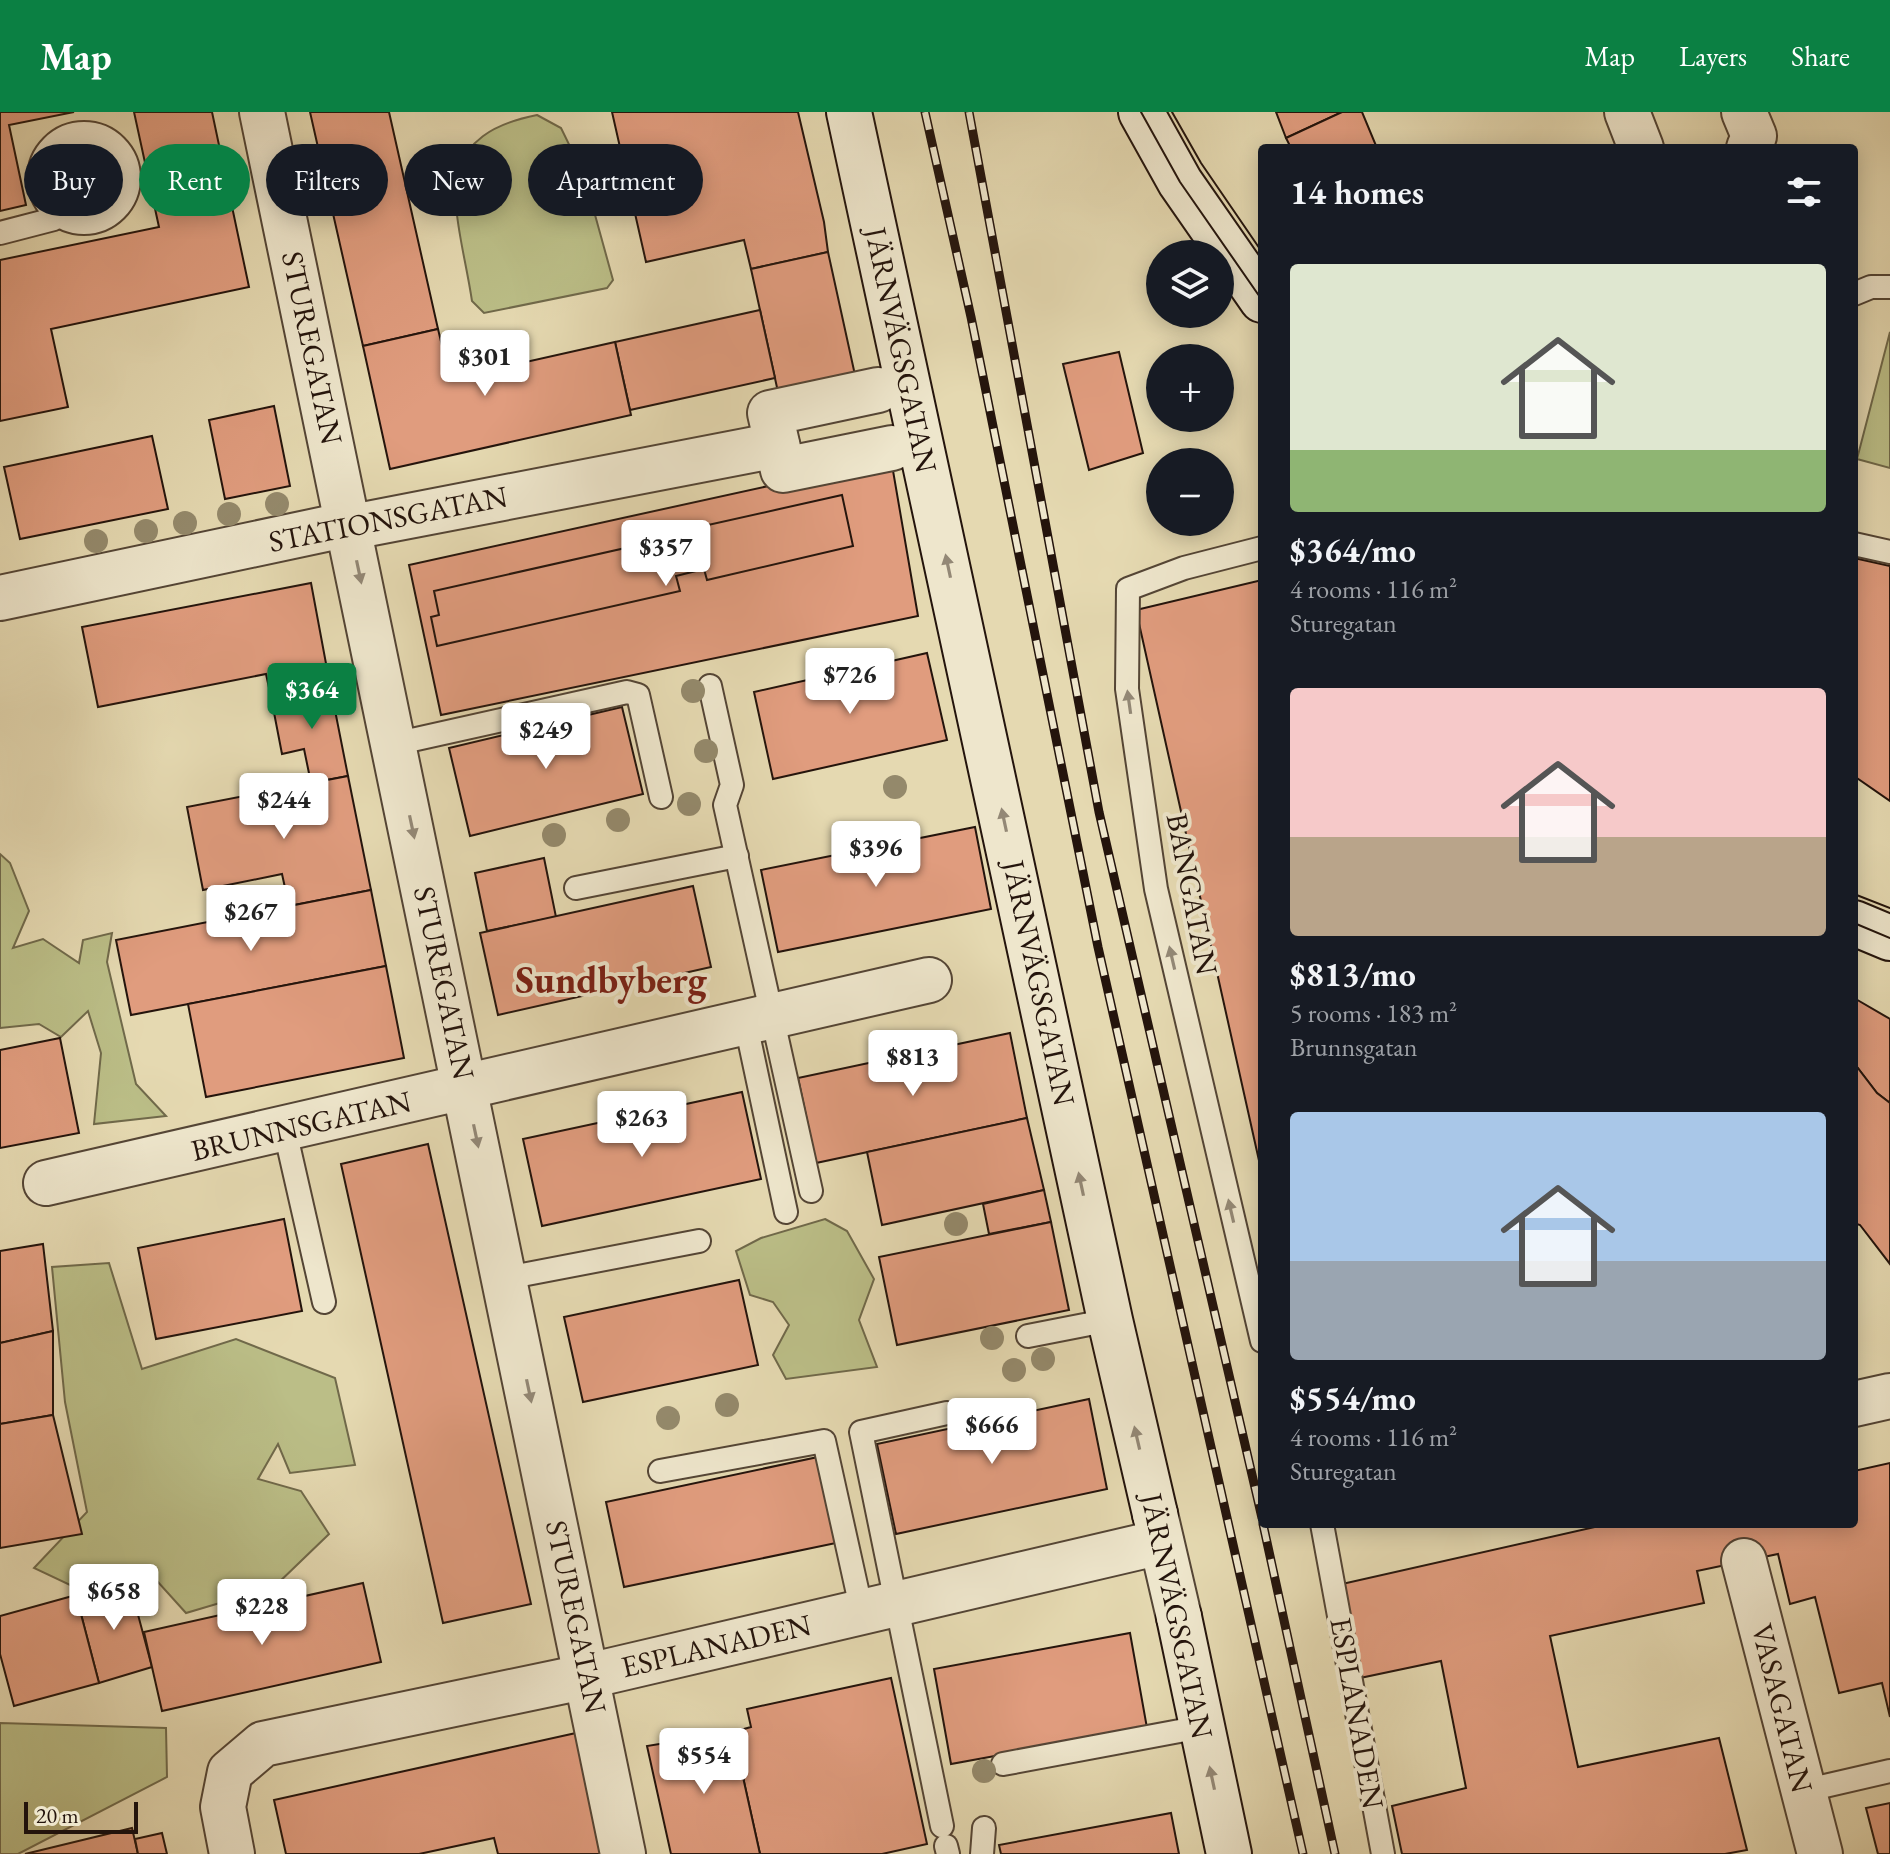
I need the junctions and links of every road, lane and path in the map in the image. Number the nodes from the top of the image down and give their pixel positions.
1 (262, 112) edge
2 (849, 112) edge
3 (1141, 112) edge
4 (1172, 112) edge
5 (1627, 112) edge
6 (1744, 112) edge
7 (1639, 144) edge
8 (1751, 144) edge
9 (57, 215) joint
10 (56, 216) edge
11 (0, 233) edge
12 (1258, 246) edge
13 (1890, 287) edge
14 (1858, 292) edge
15 (1258, 294) edge
16 (878, 390) dead end
17 (777, 445) junction
18 (892, 448) dead end
19 (349, 524) junction
20 (1858, 545) edge
21 (1258, 549) edge
22 (1890, 552) edge
23 (0, 598) edge
24 (710, 686) dead end
25 (394, 744) junction
26 (661, 797) dead end
27 (737, 856) junction
28 (576, 888) dead end
29 (1858, 896) edge
30 (1890, 908) edge
31 (1858, 925) edge
32 (1890, 938) edge
33 (929, 980) dead end
34 (759, 1017) junction
35 (466, 1089) junction
36 (285, 1131) junction
37 (46, 1183) dead end
38 (811, 1191) dead end
39 (786, 1212) dead end
40 (699, 1241) dead end
41 (506, 1278) junction
42 (324, 1302) dead end
43 (1110, 1320) junction
44 (1258, 1324) edge
45 (1028, 1336) dead end
46 (1890, 1396) edge
47 (1858, 1403) edge
48 (947, 1413) dead end
49 (660, 1471) dead end
50 (1158, 1528) junction
51 (1323, 1528) edge
52 (1744, 1561) dead end
53 (880, 1608) junction
54 (588, 1676) junction
55 (1201, 1727) junction
56 (1003, 1764) dead end
57 (1890, 1771) edge
58 (1803, 1791) junction
59 (984, 1828) dead end
60 (945, 1842) edge
61 (232, 1854) edge
62 (623, 1854) edge
63 (982, 1854) edge
64 (1229, 1854) edge
65 (1383, 1854) edge
66 (1820, 1854) edge

1 - 19 street, STUREGATAN
43 -> 2 street, JÄRNVÄGSGATAN
3 - 15 street
4 - 12 street
5 - 7 street
6 - 8 street
9 - 9 lane
10 - 11 lane
13 - 14 lane
16 - 17 street
17 - 18 street
17 - 19 street, STATIONSGATAN
19 - 23 street, STATIONSGATAN
19 -> 25 street, STUREGATAN
20 - 22 lane
44 -> 21 lane, BANGATAN
24 - 27 lane
25 - 26 lane
25 -> 35 street, STUREGATAN
27 - 28 lane
27 - 34 lane
29 - 30 street
31 - 32 street
33 - 34 street, BRUNNSGATAN
34 - 35 street, BRUNNSGATAN
34 - 38 lane
34 - 39 lane
35 - 36 street, BRUNNSGATAN
35 -> 41 street, STUREGATAN
36 - 37 street, BRUNNSGATAN
36 - 42 lane
40 - 41 lane
41 -> 54 street, STUREGATAN
43 - 45 lane
50 -> 43 street, JÄRNVÄGSGATAN
46 - 47 street
48 - 53 lane
49 - 53 lane
50 - 53 street, ESPLANADEN
50 - 55 street, JÄRNVÄGSGATAN
51 - 65 lane, ESPLANADEN
52 - 58 street, VASAGATAN
53 - 54 street, ESPLANADEN
53 - 60 lane
54 - 61 street, ESPLANADEN
54 - 62 street, STUREGATAN
55 - 56 lane
64 -> 55 street, JÄRNVÄGSGATAN
57 - 58 lane
58 - 66 street, VASAGATAN
59 - 63 lane

